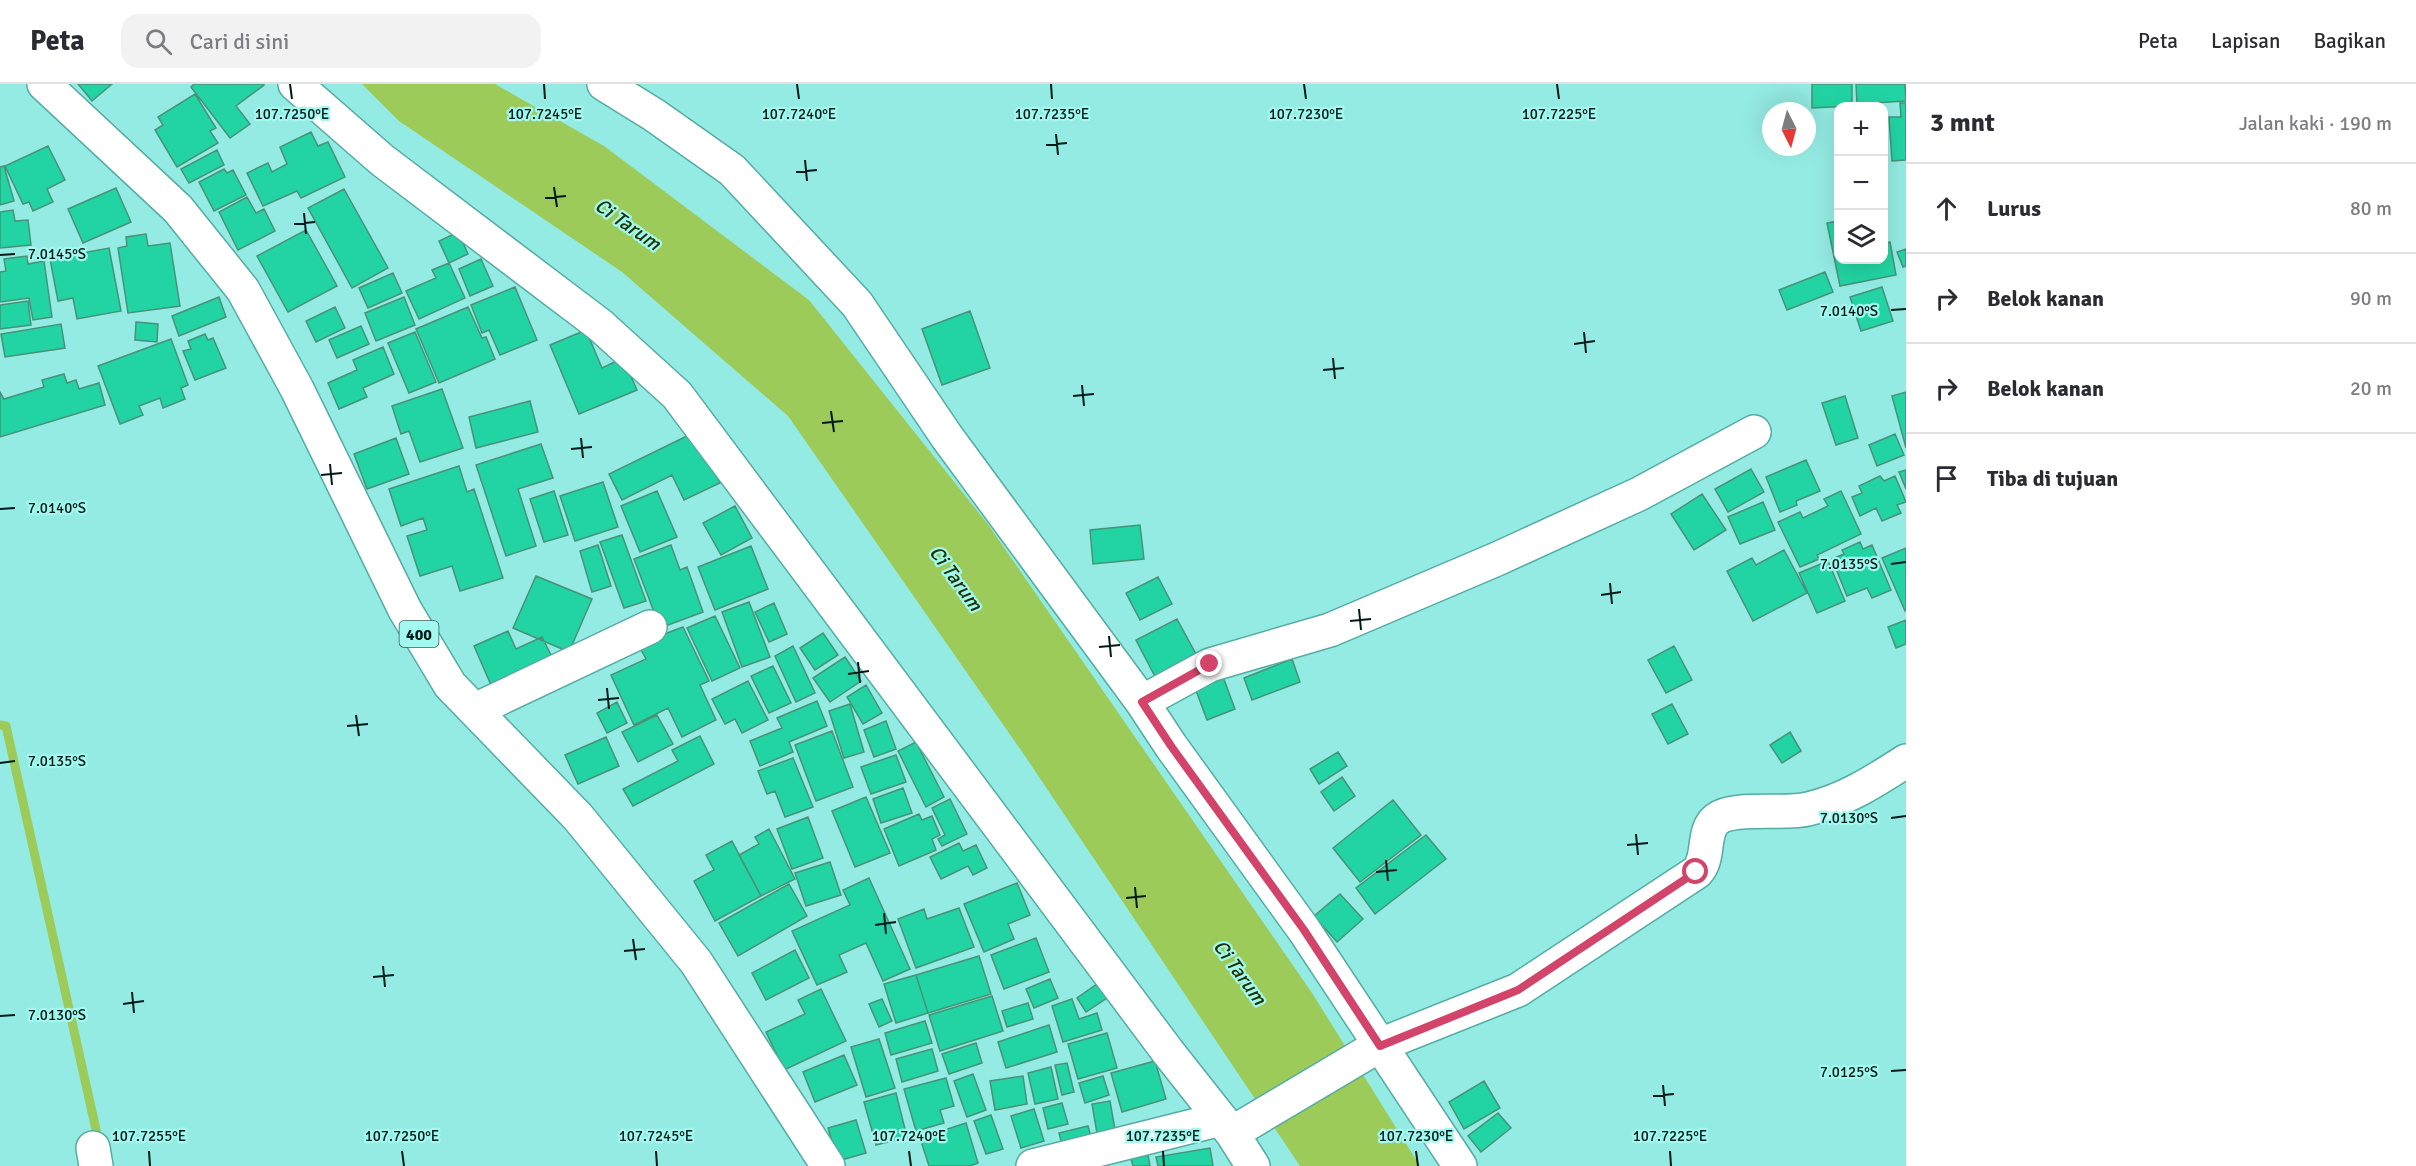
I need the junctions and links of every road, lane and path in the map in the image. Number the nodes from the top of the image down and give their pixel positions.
1 (44, 84) edge
2 (295, 84) edge
3 (604, 84) edge
4 (1754, 432) dead end
5 (650, 627) dead end
6 (1142, 702) junction
7 (475, 710) junction
8 (1906, 761) edge
9 (1369, 1052) junction
10 (1232, 1126) junction
11 (828, 1166) edge
12 (1033, 1166) edge
13 (1253, 1166) edge
14 (1460, 1166) edge

1 - 7 street, 400
2 - 10 street
3 - 6 street
4 - 6 street
5 - 7 street
6 - 9 street
7 - 11 street, 400
8 - 9 street
9 - 10 street
9 - 14 street
10 - 12 street
10 - 13 street

